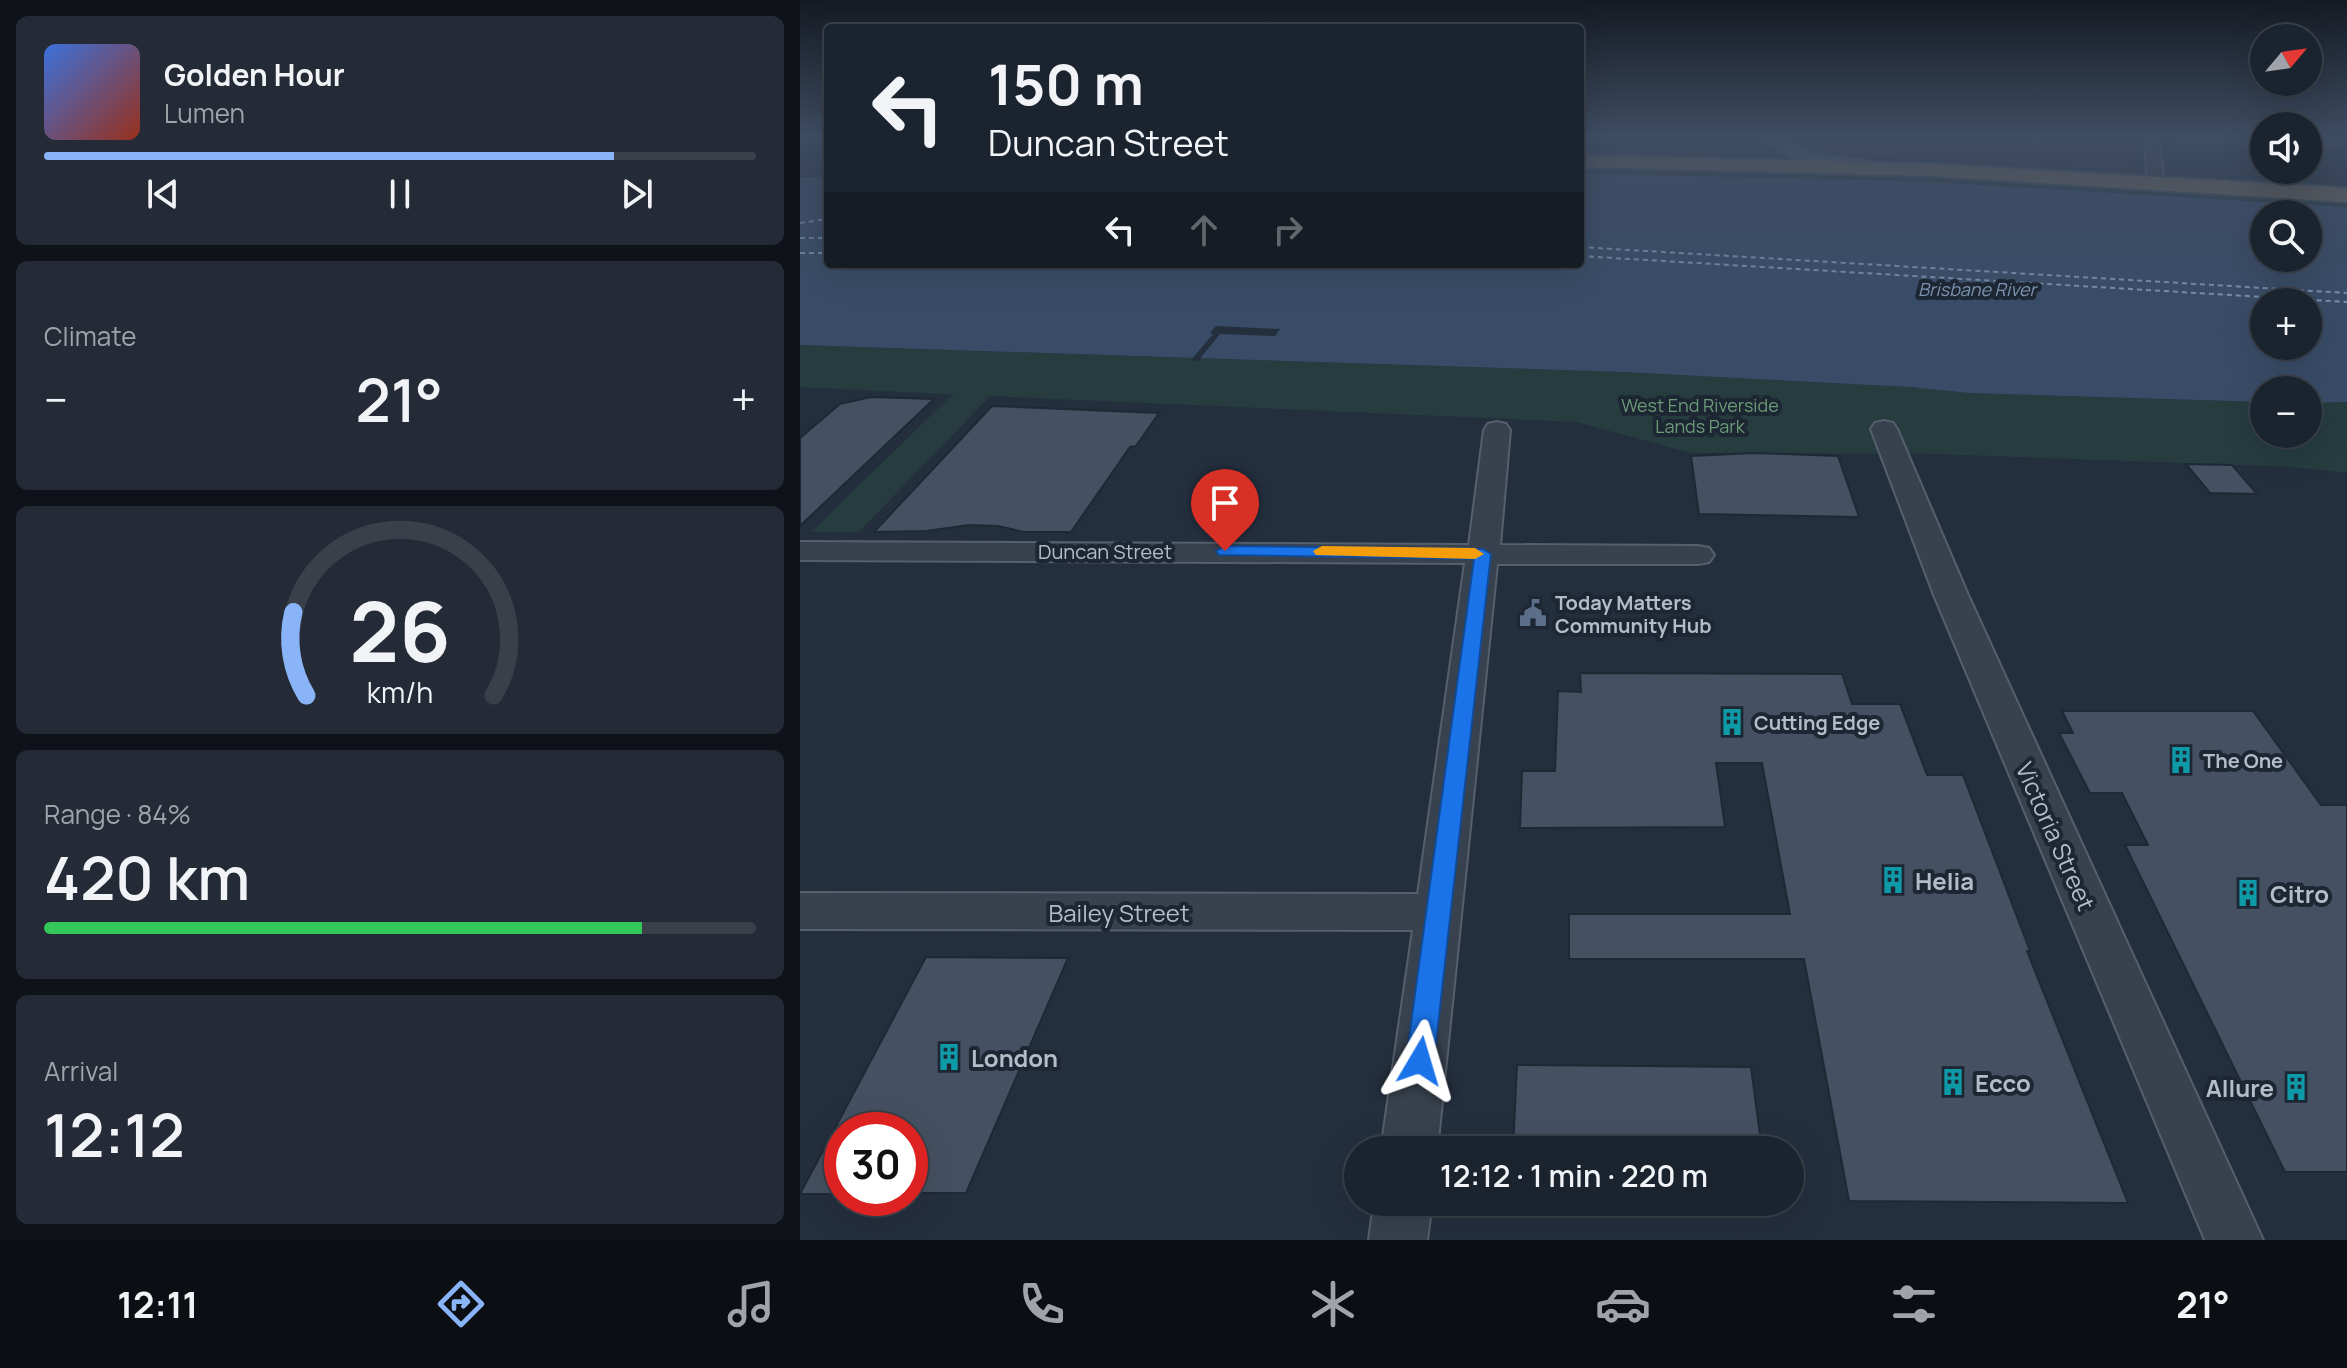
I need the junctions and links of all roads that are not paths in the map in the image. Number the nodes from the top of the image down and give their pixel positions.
1 (2320, 193) edge
2 (2347, 195) edge
3 (1884, 429) dead end
4 (1497, 430) dead end
5 (1483, 554) junction
6 (1698, 555) dead end
7 (807, 559) edge
8 (800, 911) edge
9 (1438, 912) junction
10 (1411, 1136) edge
11 (1401, 1216) edge
12 (1398, 1240) edge
13 (2234, 1240) edge

1 - 2 highway
3 - 13 street, Victoria Street
4 - 5 street
5 - 6 street, Duncan Street
5 - 7 street, Duncan Street
5 - 9 street
8 - 9 street, Bailey Street
9 - 10 street
11 - 12 street

